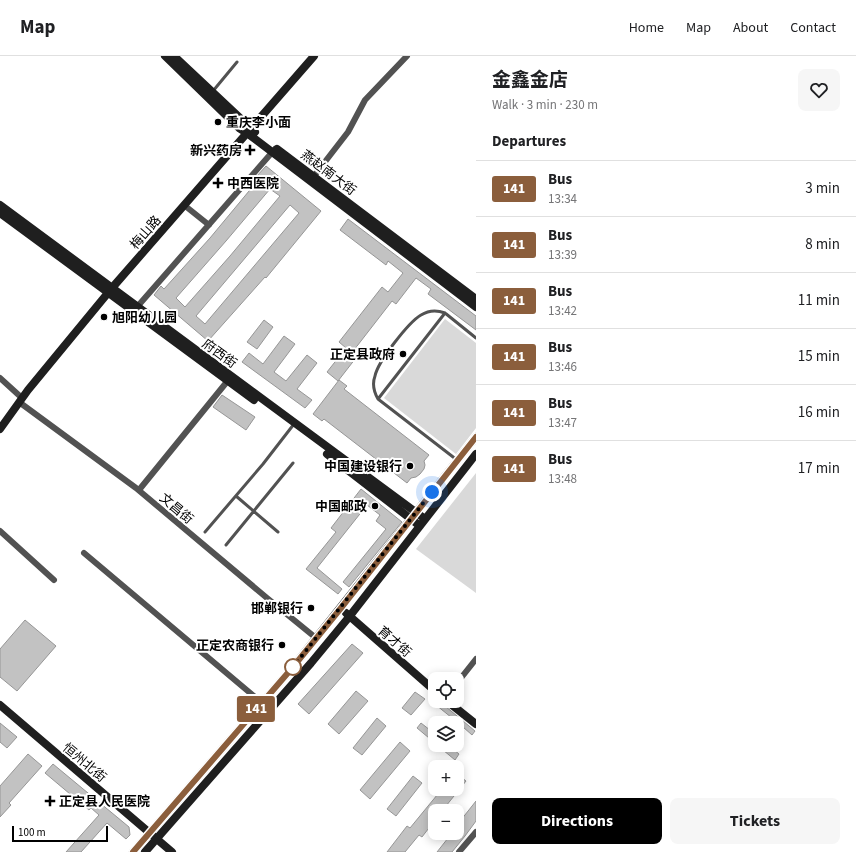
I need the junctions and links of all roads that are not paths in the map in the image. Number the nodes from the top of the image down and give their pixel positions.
1 (165, 56) edge
2 (174, 56) edge
3 (314, 56) edge
4 (406, 56) edge
5 (238, 62) dead end
6 (212, 92) junction
7 (249, 131) junction
8 (274, 150) junction
9 (314, 176) junction
10 (0, 205) edge
11 (184, 205) junction
12 (0, 213) edge
13 (209, 225) junction
14 (110, 290) junction
15 (476, 299) edge
16 (137, 307) junction
17 (476, 307) edge
18 (445, 313) junction
19 (476, 338) edge
20 (0, 378) edge
21 (230, 379) junction
22 (378, 399) junction
23 (21, 400) junction
24 (293, 425) junction
25 (0, 429) edge
26 (476, 438) edge
27 (476, 454) edge
28 (458, 461) junction
29 (293, 463) dead end
30 (139, 490) junction
31 (236, 496) junction
32 (254, 511) junction
33 (413, 516) junction
34 (423, 522) junction
35 (0, 532) edge
36 (205, 532) dead end
37 (278, 532) dead end
38 (226, 545) dead end
39 (84, 553) dead end
40 (54, 580) dead end
41 (341, 608) junction
42 (349, 617) junction
43 (316, 638) junction
44 (476, 659) edge
45 (464, 675) edge
46 (428, 685) edge
47 (262, 702) junction
48 (0, 705) edge
49 (455, 708) edge
50 (476, 724) edge
51 (150, 832) junction
52 (476, 832) edge
53 (157, 839) junction
54 (133, 852) edge
55 (145, 852) edge
56 (172, 852) edge
57 (459, 852) edge

1 - 7 main road
2 - 6 main road
3 - 7 main road, 梅山路
4 - 9 street
5 - 6 lane
6 - 7 main road
7 - 8 main road
7 - 11 main road, 梅山路
8 - 9 main road, 燕赵南大街
8 - 13 street
8 - 17 main road
9 - 15 main road, 燕赵南大街
10 - 14 main road, 府西街
11 - 13 street
11 - 14 main road, 梅山路
12 - 14 main road
13 - 16 street
14 - 16 main road, 府西街
14 - 21 main road
14 - 23 main road, 梅山路
16 - 21 main road, 府西街
18 - 19 lane
18 - 22 lane
18 - 22 lane
20 - 23 street, 文昌街
21 - 24 main road, 府西街
21 - 30 street
22 - 28 lane
23 - 25 main road, 梅山路
23 - 30 street, 文昌街
24 - 31 lane
24 - 33 main road, 府西街
26 - 28 main road
27 - 34 main road
28 - 33 main road
29 - 32 lane
30 - 43 street, 文昌街
31 - 32 lane
31 - 36 lane
32 - 37 lane
32 - 38 lane
33 - 34 main road, 府西街
33 - 41 main road
34 - 42 main road
35 - 40 street
39 - 47 street
41 - 42 main road, 育才街
41 - 43 main road
42 - 46 main road, 育才街
42 - 53 main road
43 - 47 main road
44 - 45 street
47 - 51 main road
48 - 51 main road, 恒州北街
49 - 50 main road
51 - 53 main road, 恒州北街
51 - 54 main road
52 - 57 street
53 - 55 main road
53 - 56 main road, 恒州北街

